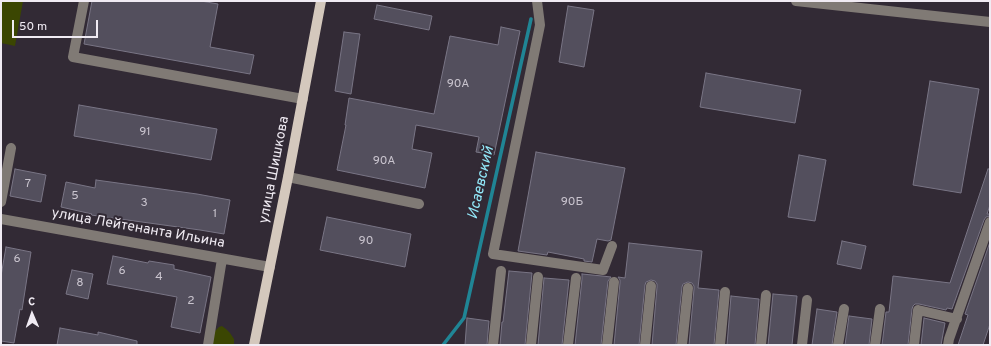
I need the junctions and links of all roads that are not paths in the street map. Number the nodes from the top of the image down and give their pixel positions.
1 (84, 1) edge
2 (321, 1) edge
3 (537, 1) edge
4 (796, 1) edge
5 (990, 22) edge
6 (303, 99) junction
7 (11, 148) dead end
8 (288, 177) junction
9 (1, 202) edge
10 (419, 204) dead end
11 (1, 219) edge
12 (990, 222) edge
13 (612, 246) dead end
14 (222, 258) junction
15 (270, 267) junction
16 (501, 271) dead end
17 (538, 277) dead end
18 (576, 278) dead end
19 (614, 282) dead end
20 (651, 286) dead end
21 (688, 288) dead end
22 (725, 292) dead end
23 (766, 295) dead end
24 (807, 300) dead end
25 (844, 309) dead end
26 (880, 309) dead end
27 (956, 318) junction
28 (208, 345) edge
29 (254, 345) edge
30 (493, 345) edge
31 (531, 345) edge
32 (568, 345) edge
33 (607, 345) edge
34 (645, 345) edge
35 (682, 345) edge
36 (720, 345) edge
37 (761, 345) edge
38 (802, 345) edge
39 (838, 345) edge
40 (876, 345) edge
41 (914, 345) edge
42 (948, 345) edge

1 - 6 street
2 - 6 main road, улица Шишкова
3 - 13 street
4 - 5 street
6 - 8 main road, улица Шишкова
7 - 9 street
8 - 10 street
8 - 15 main road, улица Шишкова
11 - 14 street, улица Лейтенанта Ильина
12 - 27 street
14 - 15 street, улица Лейтенанта Ильина
14 - 28 street
15 - 29 main road, улица Шишкова
16 - 30 street
17 - 31 street
18 - 32 street
19 - 33 street
20 - 34 street
21 - 35 street
22 - 36 street
23 - 37 street
24 - 38 street
25 - 39 street
26 - 40 street
27 - 41 street
27 - 42 street

